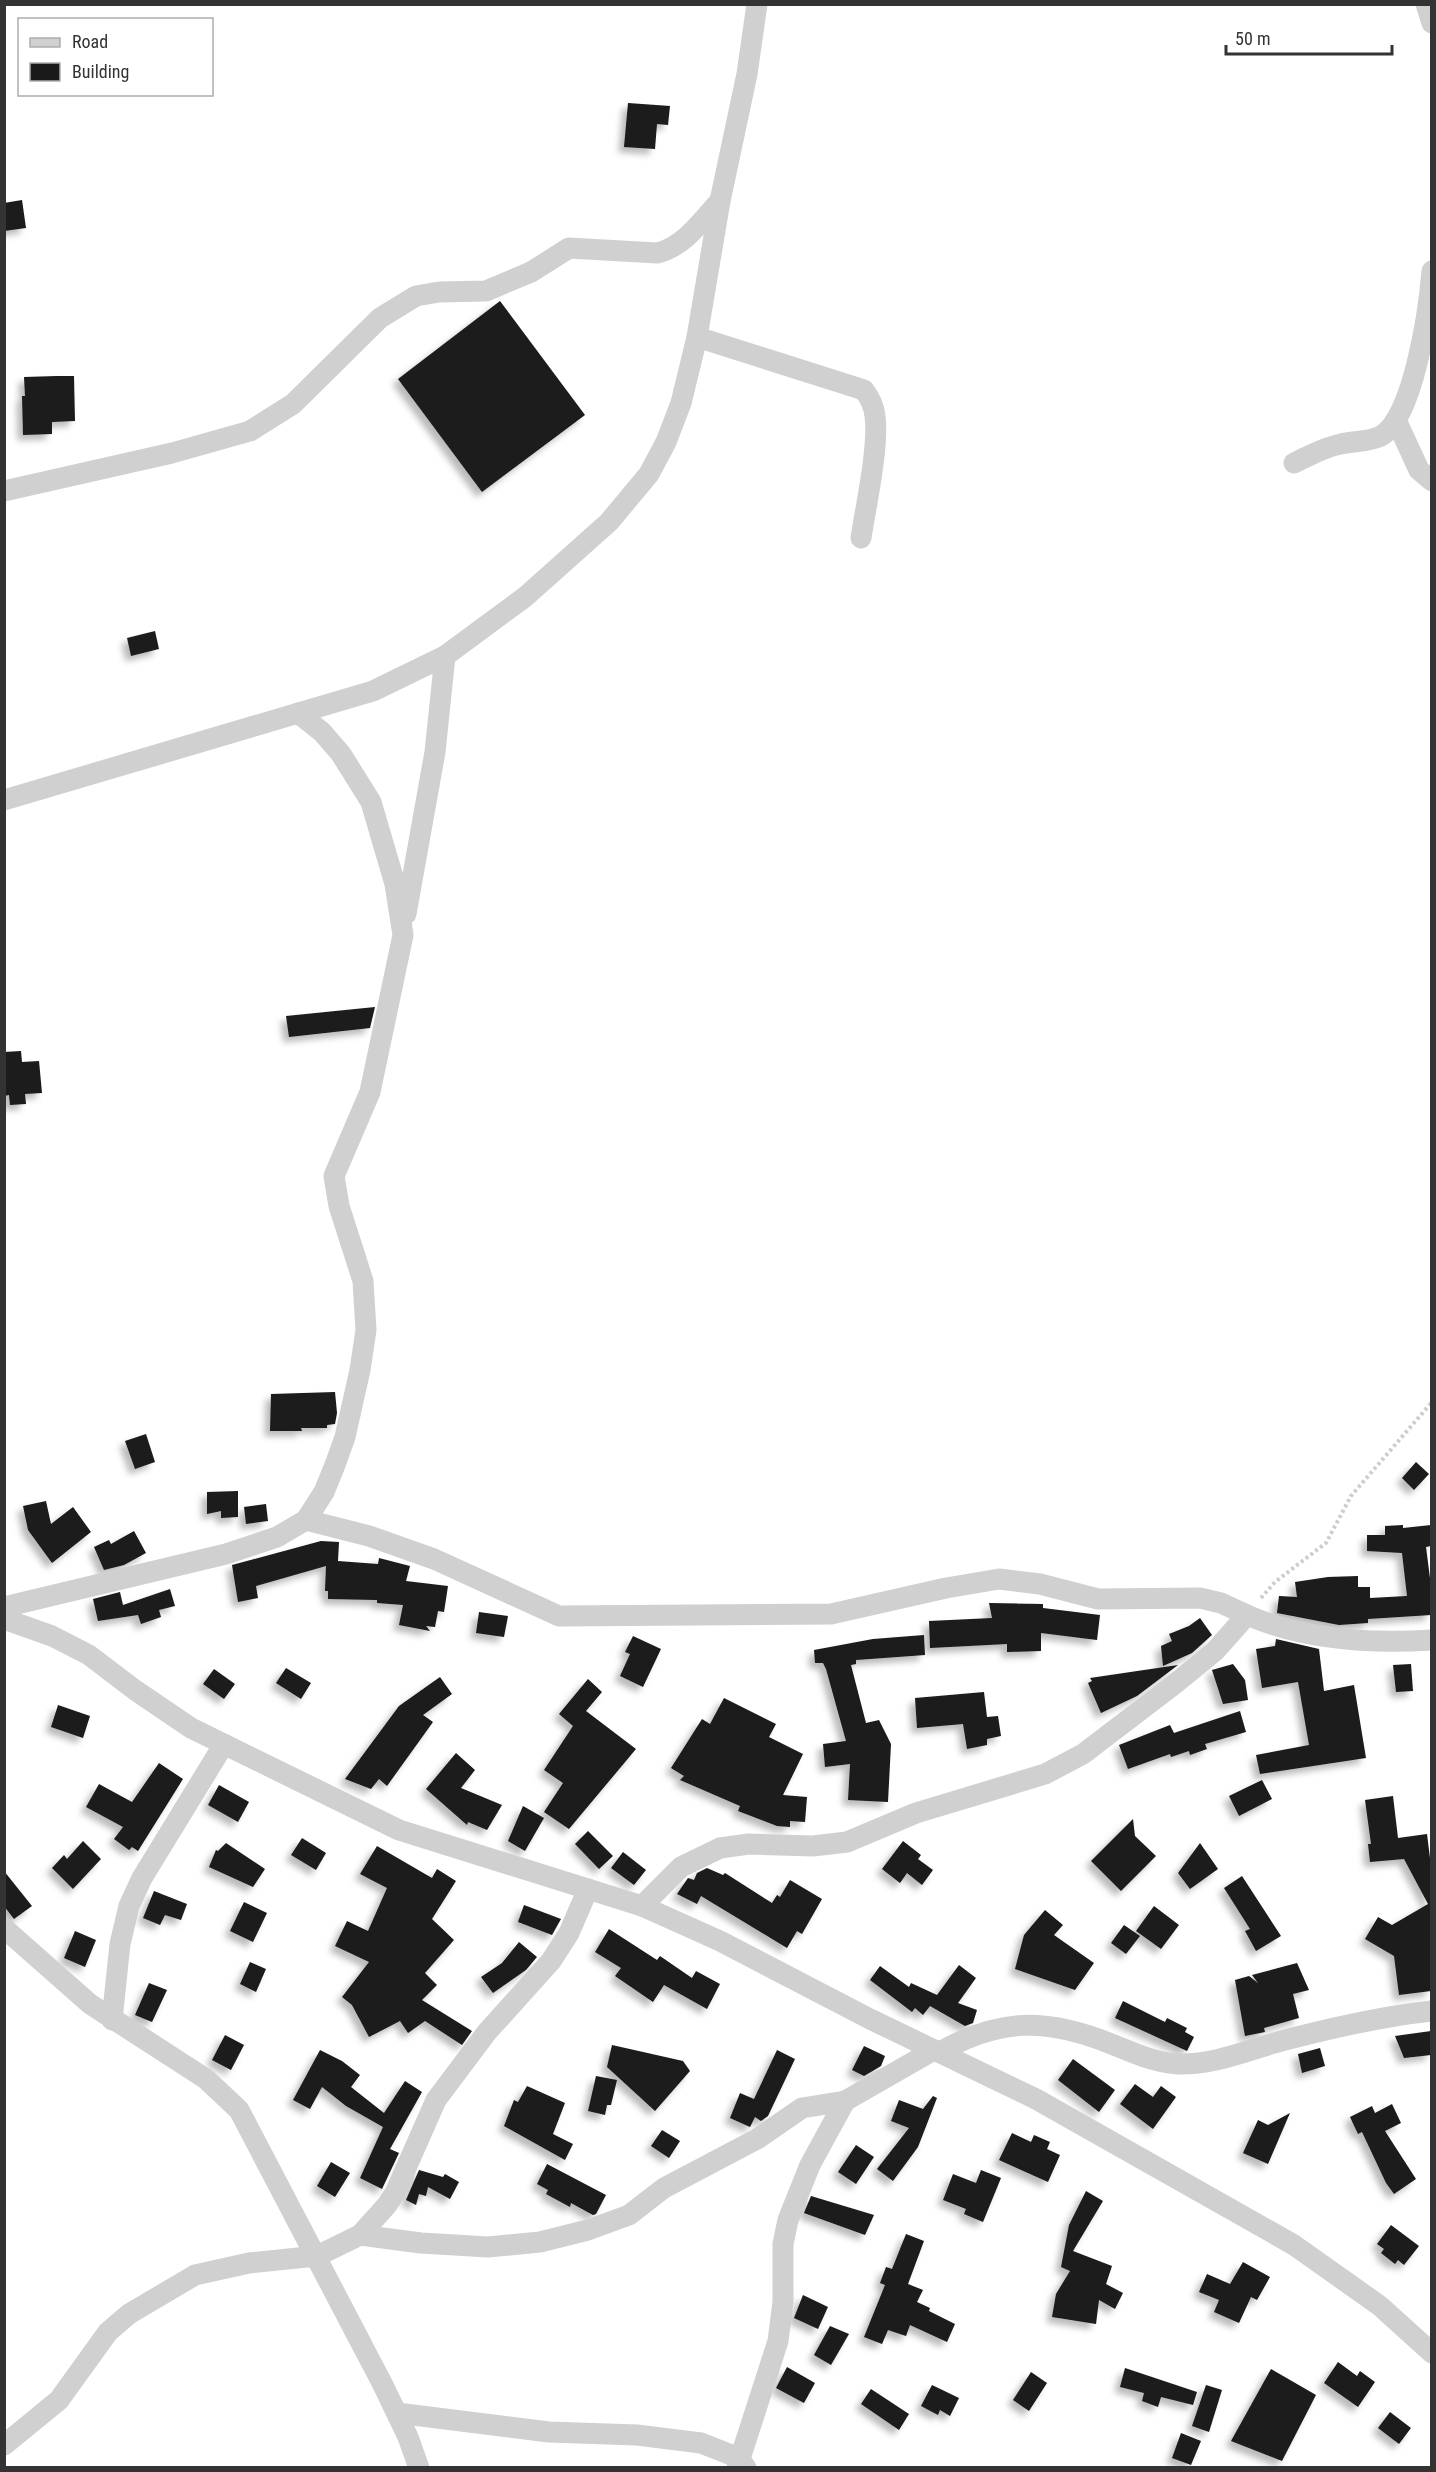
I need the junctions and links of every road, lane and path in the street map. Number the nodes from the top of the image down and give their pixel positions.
1 (757, 4) edge
2 (1426, 4) edge
3 (1431, 23) edge
4 (720, 201) junction
5 (1431, 271) edge
6 (696, 337) junction
7 (1396, 420) junction
8 (1294, 463) dead end
9 (1431, 481) edge
10 (4, 491) edge
11 (861, 538) dead end
12 (445, 656) junction
13 (298, 713) junction
14 (4, 800) edge
15 (403, 935) junction
16 (1431, 1402) edge
17 (306, 1520) junction
18 (4, 1607) edge
19 (1247, 1615) junction
20 (4, 1619) edge
21 (1431, 1640) edge
22 (224, 1744) junction
23 (588, 1889) junction
24 (642, 1906) junction
25 (4, 1928) edge
26 (1431, 2012) edge
27 (112, 2020) junction
28 (937, 2051) junction
29 (845, 2101) junction
30 (360, 2235) junction
31 (317, 2256) junction
32 (1431, 2353) edge
33 (397, 2413) junction
34 (4, 2445) edge
35 (741, 2464) edge
36 (419, 2468) edge

1 - 4 street
2 - 3 street
4 - 6 street
4 - 10 street
5 - 7 street
6 - 11 street
6 - 12 street
7 - 8 street
7 - 9 street
12 - 13 street
12 - 15 street
13 - 14 street
13 - 15 street
15 - 17 street
16 - 19 path
17 - 18 street
17 - 19 street
19 - 21 street
19 - 24 street
20 - 22 street
22 - 23 street
22 - 27 street
23 - 24 street
23 - 30 street
24 - 28 street
25 - 27 street
26 - 28 street
27 - 31 street
28 - 29 street
28 - 32 street
29 - 30 street
29 - 35 street
30 - 31 street
31 - 33 street
31 - 34 street
33 - 35 street
33 - 36 street

